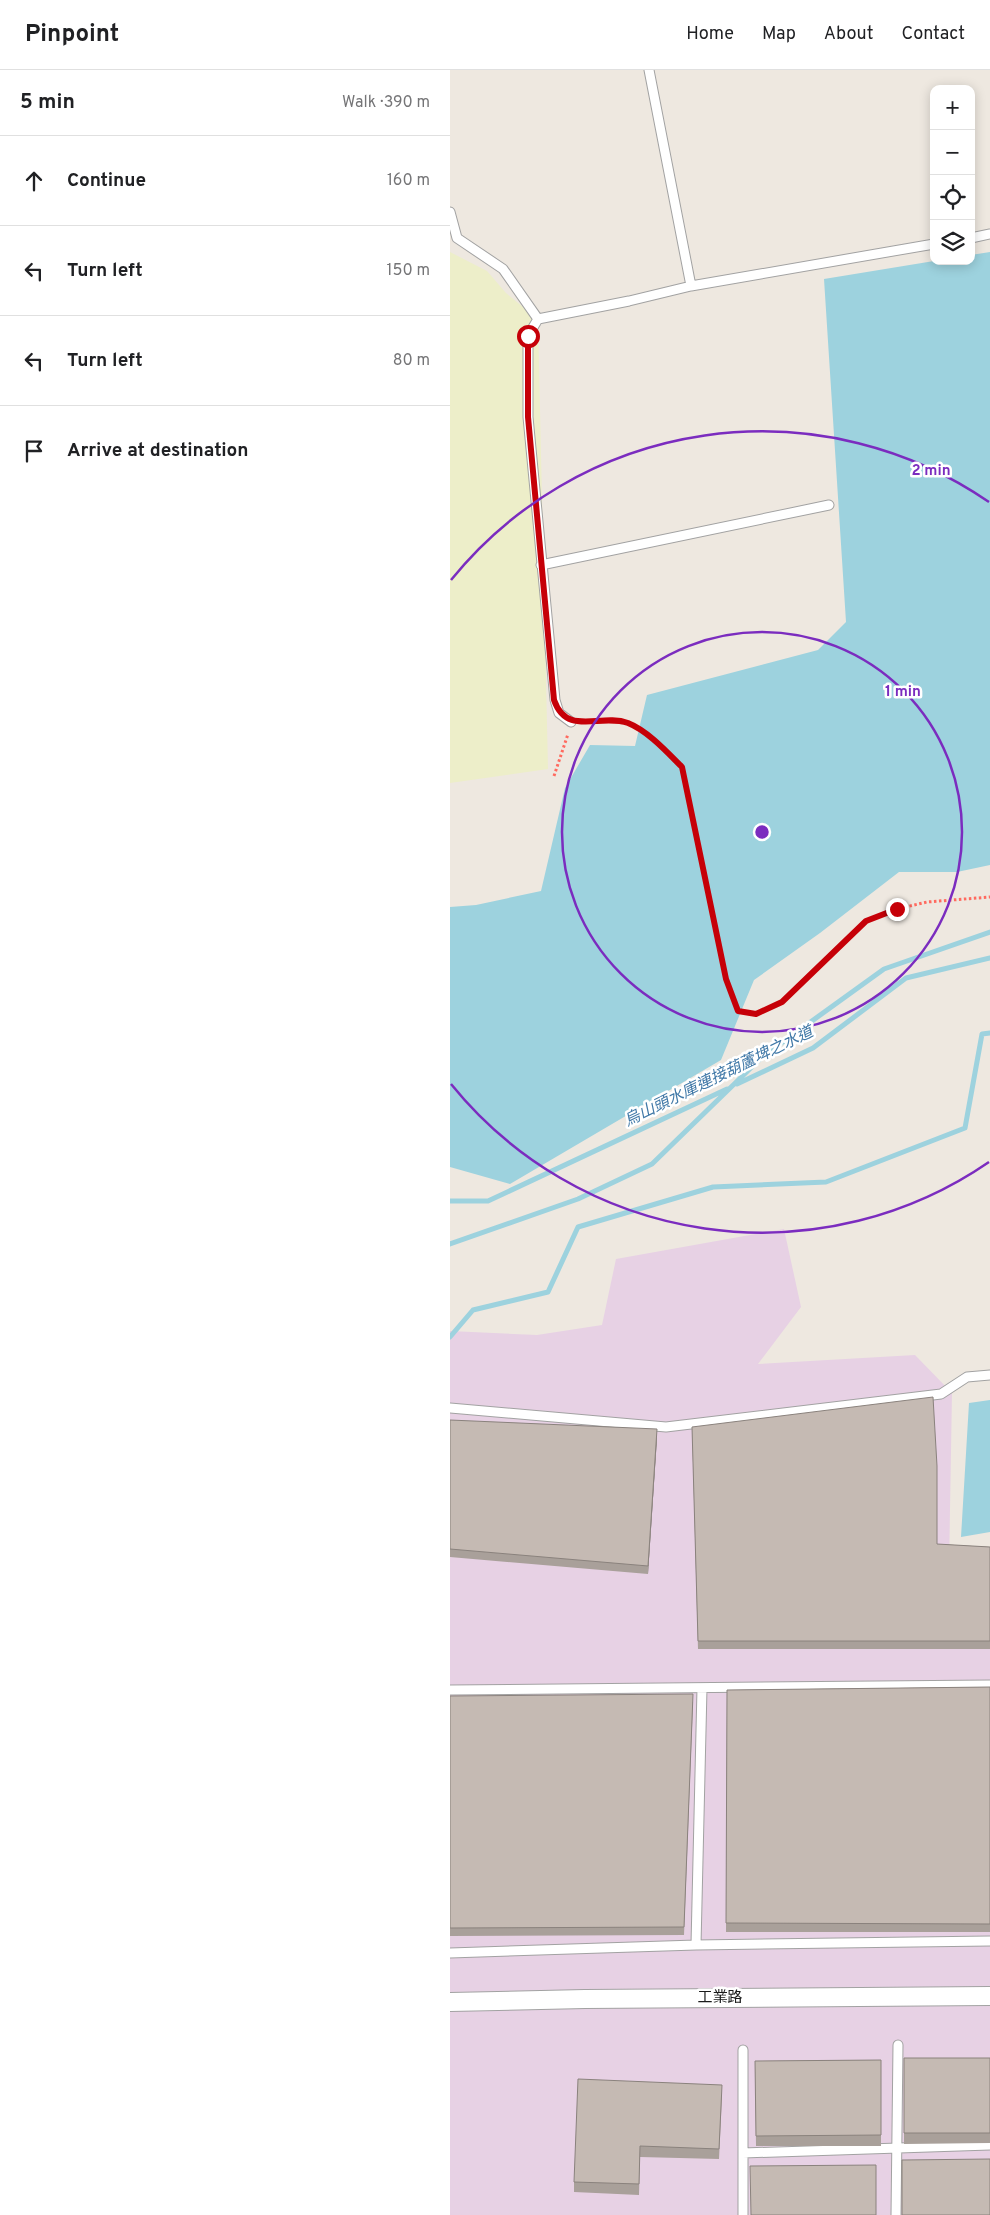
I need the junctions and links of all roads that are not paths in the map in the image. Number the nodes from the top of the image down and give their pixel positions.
1 (650, 70) edge
2 (450, 212) edge
3 (990, 234) edge
4 (975, 237) edge
5 (930, 245) edge
6 (691, 286) junction
7 (538, 319) junction
8 (829, 504) dead end
9 (541, 566) junction
10 (571, 722) road end
11 (990, 1375) edge
12 (450, 1408) edge
13 (990, 1685) edge
14 (702, 1688) junction
15 (450, 1690) edge
16 (990, 1941) edge
17 (696, 1945) junction
18 (450, 1953) edge
19 (990, 1996) edge
20 (450, 2002) edge
21 (898, 2045) dead end
22 (743, 2050) dead end
23 (990, 2146) edge
24 (897, 2148) junction
25 (743, 2153) junction
26 (743, 2215) edge
27 (896, 2215) edge

1 - 6 lane
2 - 7 lane
3 - 4 lane
5 - 6 lane
6 - 7 lane
7 - 9 lane
8 - 9 lane
9 - 10 lane
11 - 12 lane
13 - 14 lane
14 - 15 lane
14 - 17 lane
16 - 17 lane
17 - 18 lane
19 - 20 street, 工業路
21 - 24 lane
22 - 25 lane
23 - 24 lane
24 - 25 lane
24 - 27 lane
25 - 26 lane

